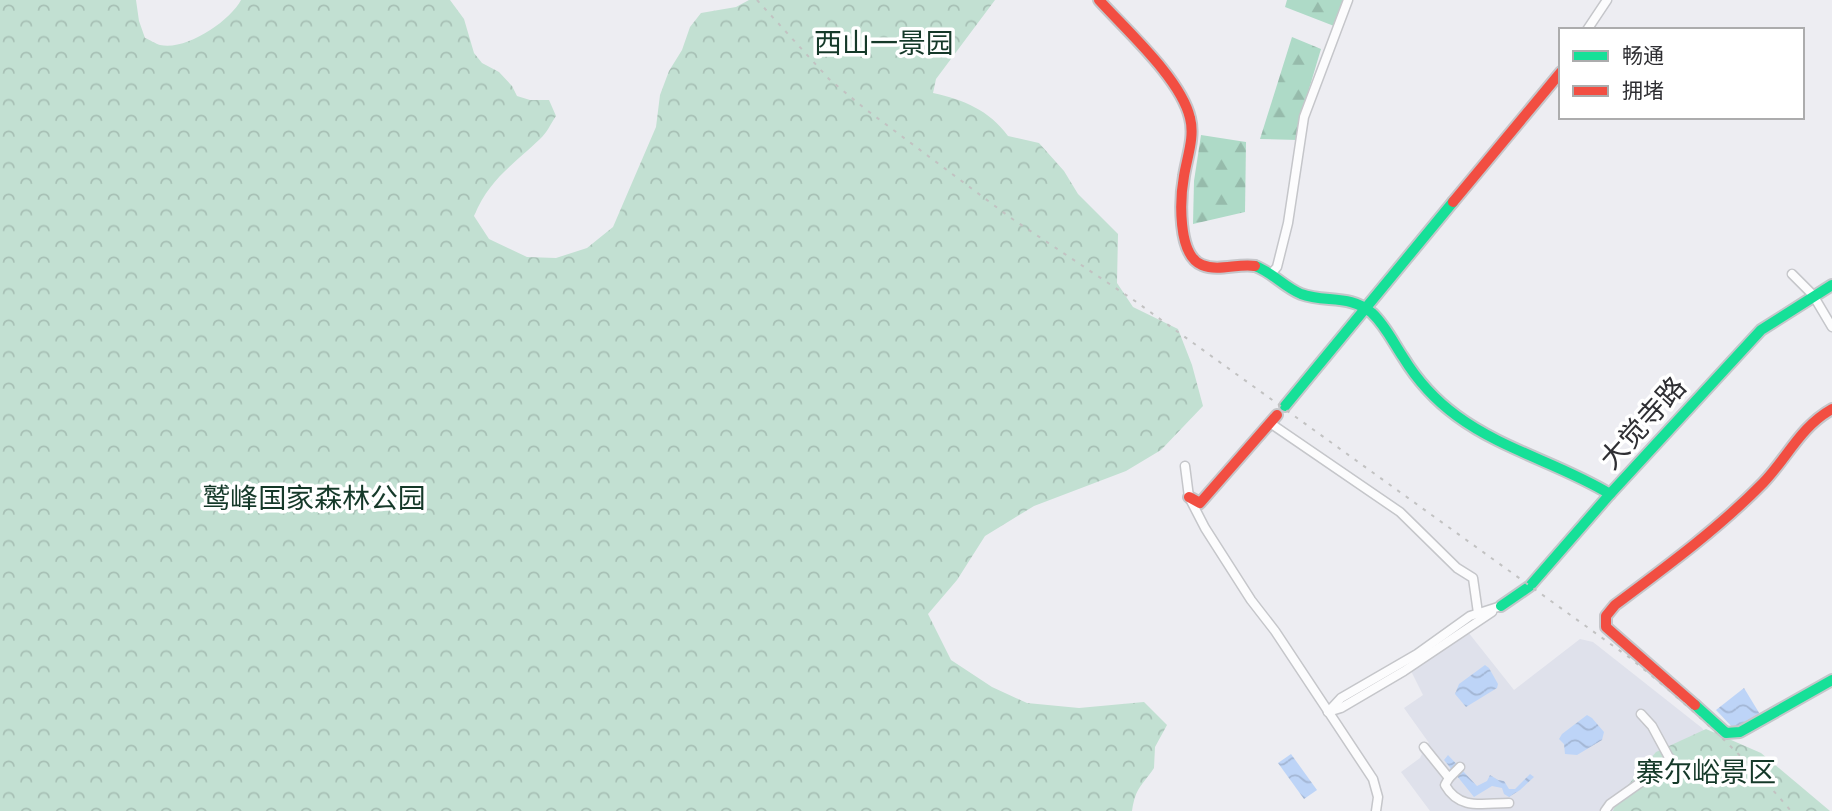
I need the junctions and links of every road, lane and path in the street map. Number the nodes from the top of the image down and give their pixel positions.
1 (1100, 0) edge
2 (1348, 0) edge
3 (1607, 0) edge
4 (1588, 28) edge
5 (1559, 74) edge
6 (1271, 274) junction
7 (1792, 274) dead end
8 (1832, 285) edge
9 (1813, 295) junction
10 (1364, 308) junction
11 (1832, 327) edge
12 (1285, 405) dead end
13 (1832, 409) edge
14 (1273, 419) joint
15 (1185, 466) dead end
16 (1610, 494) junction
17 (1189, 497) junction
18 (1501, 606) junction
19 (1478, 613) junction
20 (1832, 680) edge
21 (1328, 712) junction
22 (1641, 714) dead end
23 (1424, 747) dead end
24 (1670, 758) junction
25 (1460, 767) dead end
26 (1705, 773) dead end
27 (1450, 778) junction
28 (1509, 803) dead end
29 (1376, 811) edge
30 (1605, 811) edge

1 - 6 street
2 - 6 street
3 - 4 street
5 - 10 street
6 - 10 street
7 - 9 street
8 - 9 street, 大觉寺路
9 - 11 street
9 - 16 street, 大觉寺路
10 - 12 street
10 - 16 street
13 - 20 street
14 - 17 street
14 - 19 street
15 - 17 street
16 - 18 street, 大觉寺路
17 - 21 street
18 - 19 street, 大觉寺路
18 - 21 street, 大觉寺路
19 - 21 street, 大觉寺路
21 - 29 street
22 - 24 street
23 - 27 street
24 - 26 street
24 - 30 street
25 - 27 street
27 - 28 street

